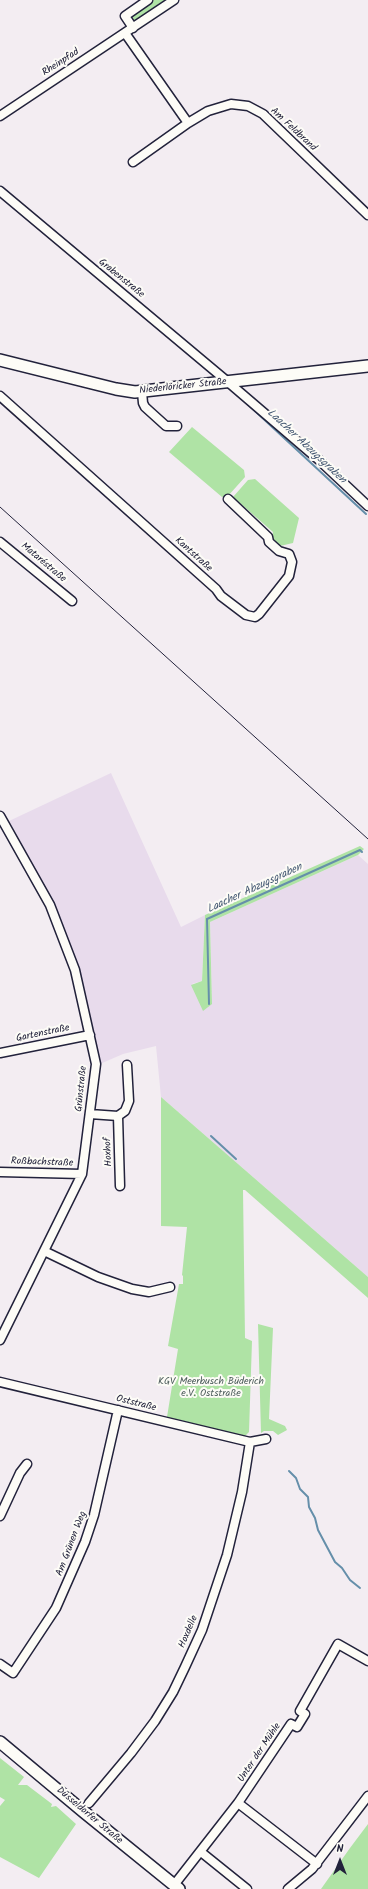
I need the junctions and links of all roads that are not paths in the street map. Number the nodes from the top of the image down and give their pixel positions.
1 (148, 0) edge
2 (174, 0) edge
3 (134, 28) junction
4 (125, 33) junction
5 (0, 116) edge
6 (188, 123) junction
7 (133, 162) dead end
8 (0, 191) edge
9 (368, 215) edge
10 (0, 360) edge
11 (368, 366) edge
12 (228, 382) junction
13 (142, 392) junction
14 (0, 396) edge
15 (177, 426) dead end
16 (228, 500) dead end
17 (368, 506) edge
18 (0, 542) edge
19 (72, 601) dead end
20 (0, 816) edge
21 (90, 1035) junction
22 (0, 1053) edge
23 (127, 1065) dead end
24 (90, 1114) junction
25 (118, 1116) junction
26 (0, 1172) edge
27 (82, 1174) junction
28 (120, 1186) dead end
29 (44, 1251) junction
30 (170, 1287) dead end
31 (0, 1340) edge
32 (0, 1382) edge
33 (118, 1410) junction
34 (266, 1439) dead end
35 (250, 1442) junction
36 (27, 1464) dead end
37 (0, 1516) edge
38 (368, 1661) edge
39 (0, 1664) edge
40 (0, 1742) edge
41 (368, 1796) edge
42 (90, 1803) dead end
43 (238, 1803) junction
44 (201, 1852) junction
45 (317, 1864) junction
46 (177, 1887) edge
47 (247, 1889) edge
48 (288, 1889) edge

1 - 3 street
2 - 3 street, Rheinpfad
3 - 4 street, Rheinpfad
4 - 5 street, Rheinpfad
4 - 6 street
6 - 7 street, Am Feldbrand
6 - 9 street, Am Feldbrand
8 - 12 street, Grabenstraße
10 - 13 main road, Niederlöricker Straße
11 - 12 main road, Niederlöricker Straße
12 - 13 main road, Niederlöricker Straße
12 - 17 street, Grabenstraße
13 - 15 street
14 - 16 street, Kantstraße
18 - 19 street, Mataréstraße
20 - 21 street, Grünstraße
21 - 22 street, Gartenstraße
21 - 24 street, Grünstraße
23 - 25 street
24 - 25 street
24 - 27 street, Grünstraße
25 - 28 street, Hoxhof
26 - 27 street, Roßbachstraße
27 - 29 street, Grünstraße
29 - 30 street
29 - 31 street, Grünstraße
32 - 33 street, Oststraße
33 - 35 street, Oststraße
33 - 39 street, Am Grünen Weg
34 - 35 street, Oststraße
35 - 42 street, Hoxdelle
36 - 37 street
38 - 43 street, Unter der Mühle
40 - 46 main road, Düsseldorfer Straße
41 - 45 street
43 - 44 street, Unter der Mühle
43 - 45 street
44 - 46 street, Unter der Mühle
44 - 47 street
45 - 48 street

